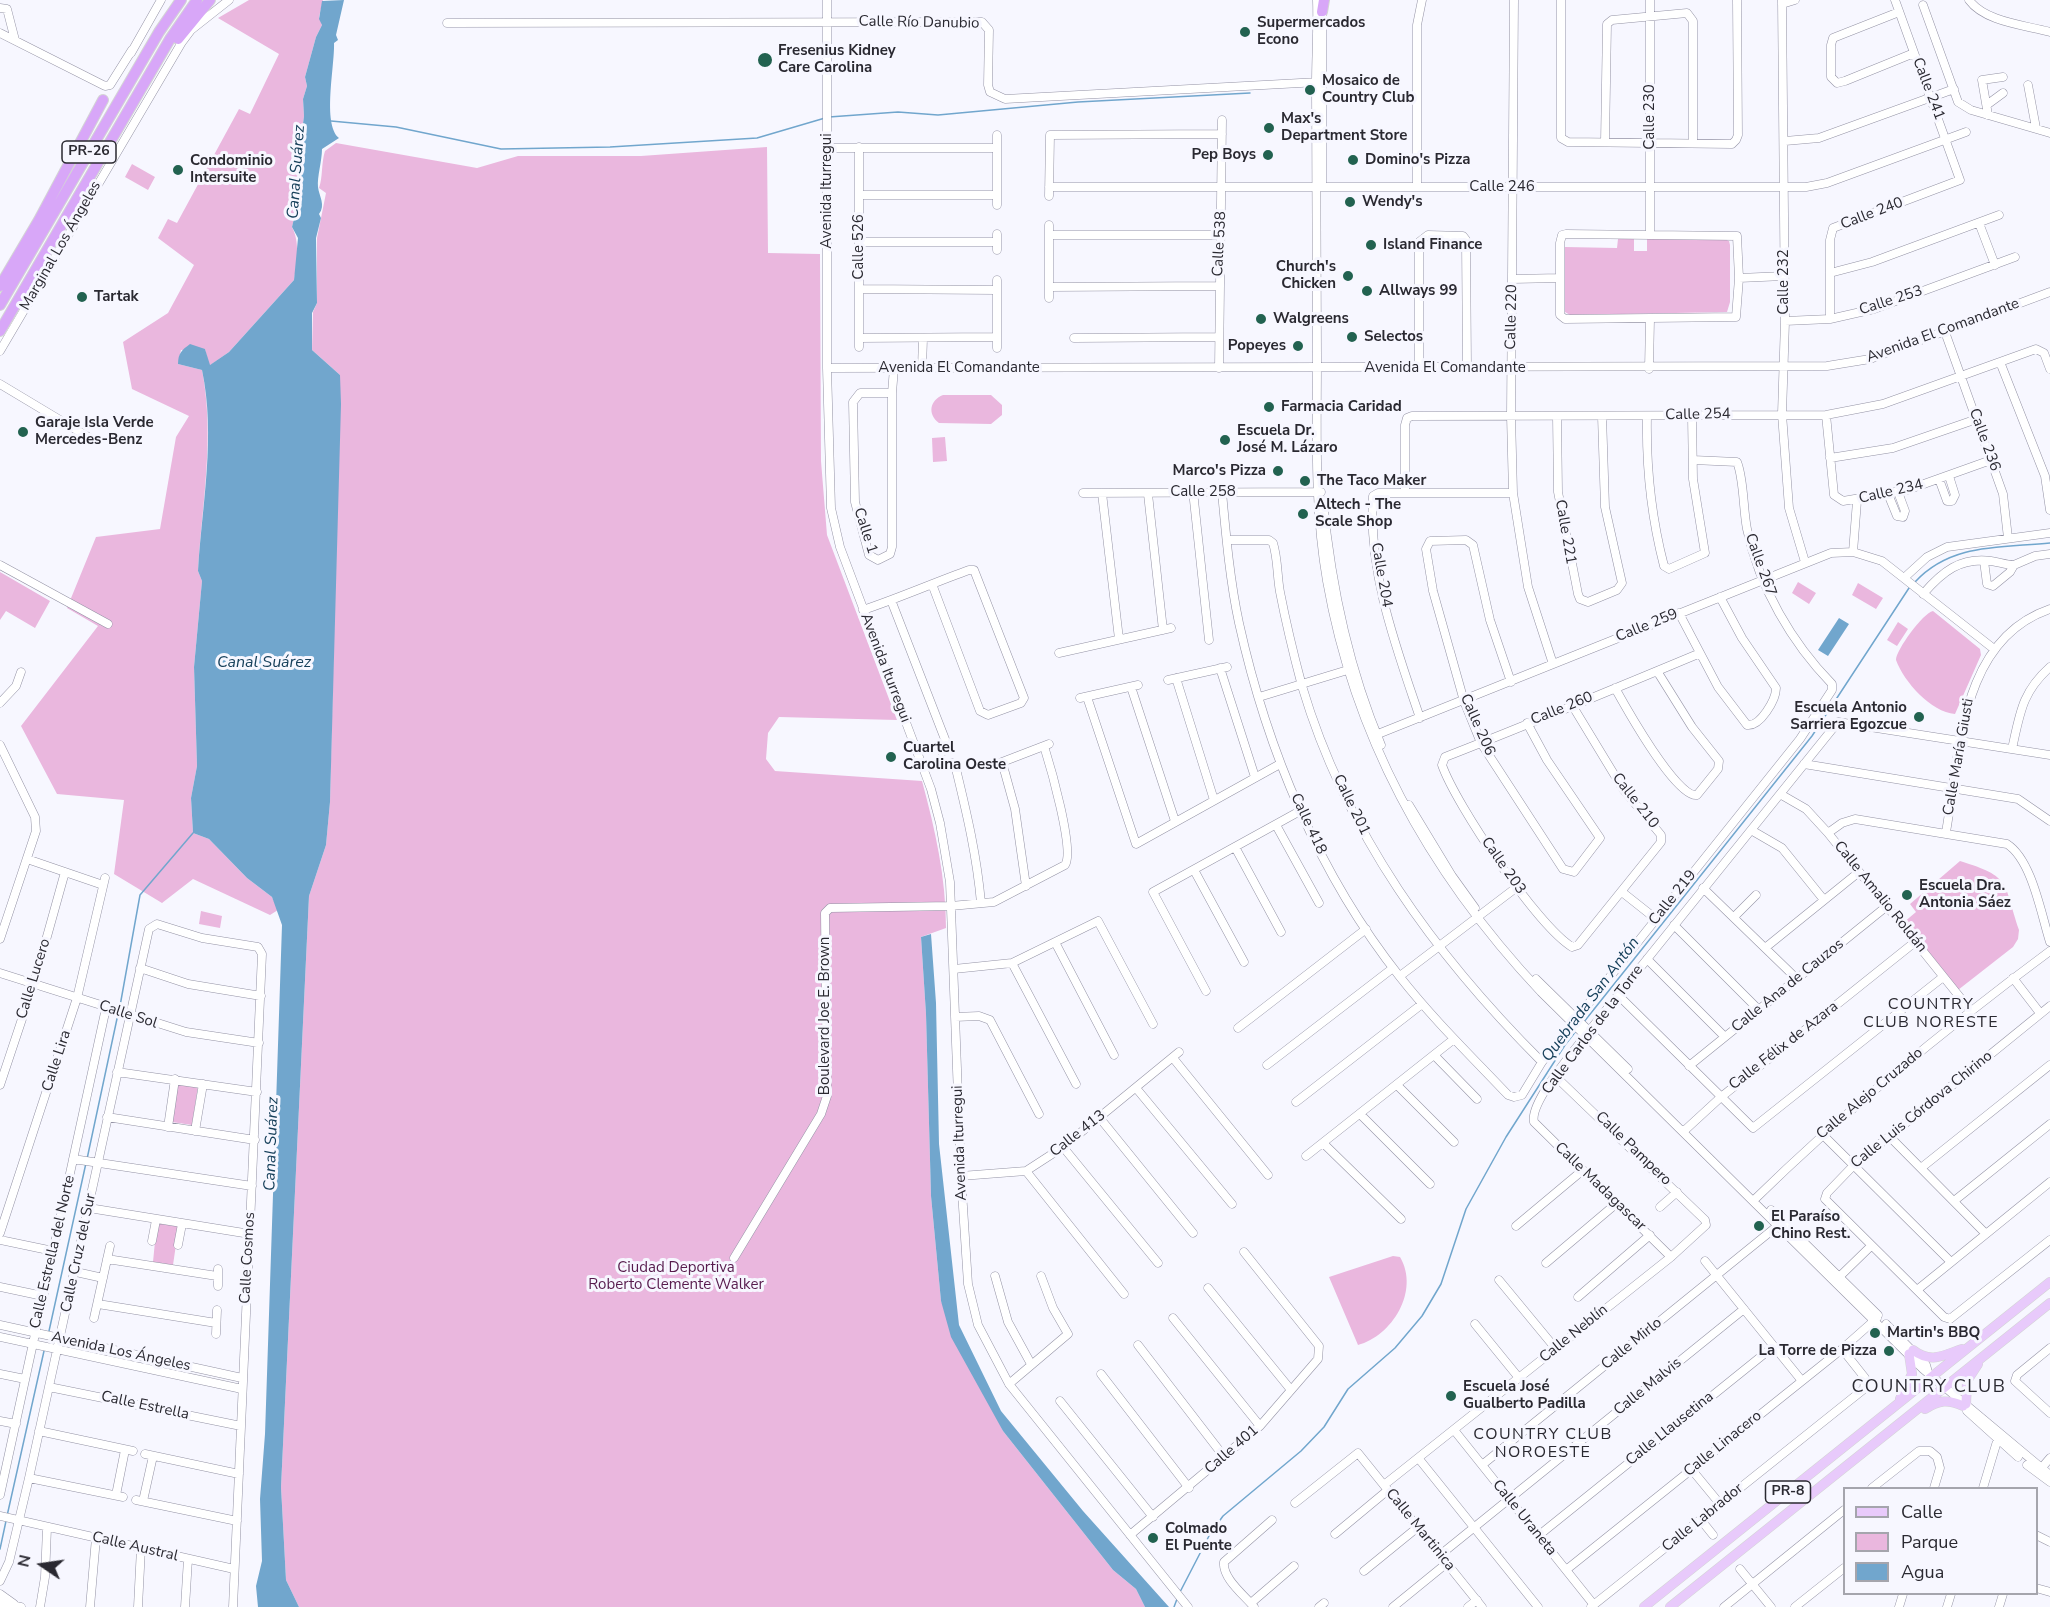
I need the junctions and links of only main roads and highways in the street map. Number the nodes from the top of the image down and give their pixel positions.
1 (181, 0) edge
2 (197, 0) edge
3 (210, 0) edge
4 (152, 69) junction
5 (103, 100) road end
6 (0, 286) edge
7 (0, 305) edge
8 (0, 331) edge
9 (2050, 1282) edge
10 (2050, 1303) edge
11 (1968, 1348) junction
12 (1983, 1357) junction
13 (1898, 1404) junction
14 (1904, 1419) junction
15 (1644, 1607) edge
16 (1670, 1607) edge

1 - 7 highway, PR-26
2 - 4 highway, PR-26
3 - 4 highway
4 - 8 highway, PR-26
5 - 6 highway
9 - 11 main road, PR-8
10 - 12 main road, PR-8
11 - 13 main road, PR-8
11 - 13 main road
12 - 14 main road, PR-8
12 - 14 main road
13 - 15 main road, PR-8
14 - 16 main road, PR-8

